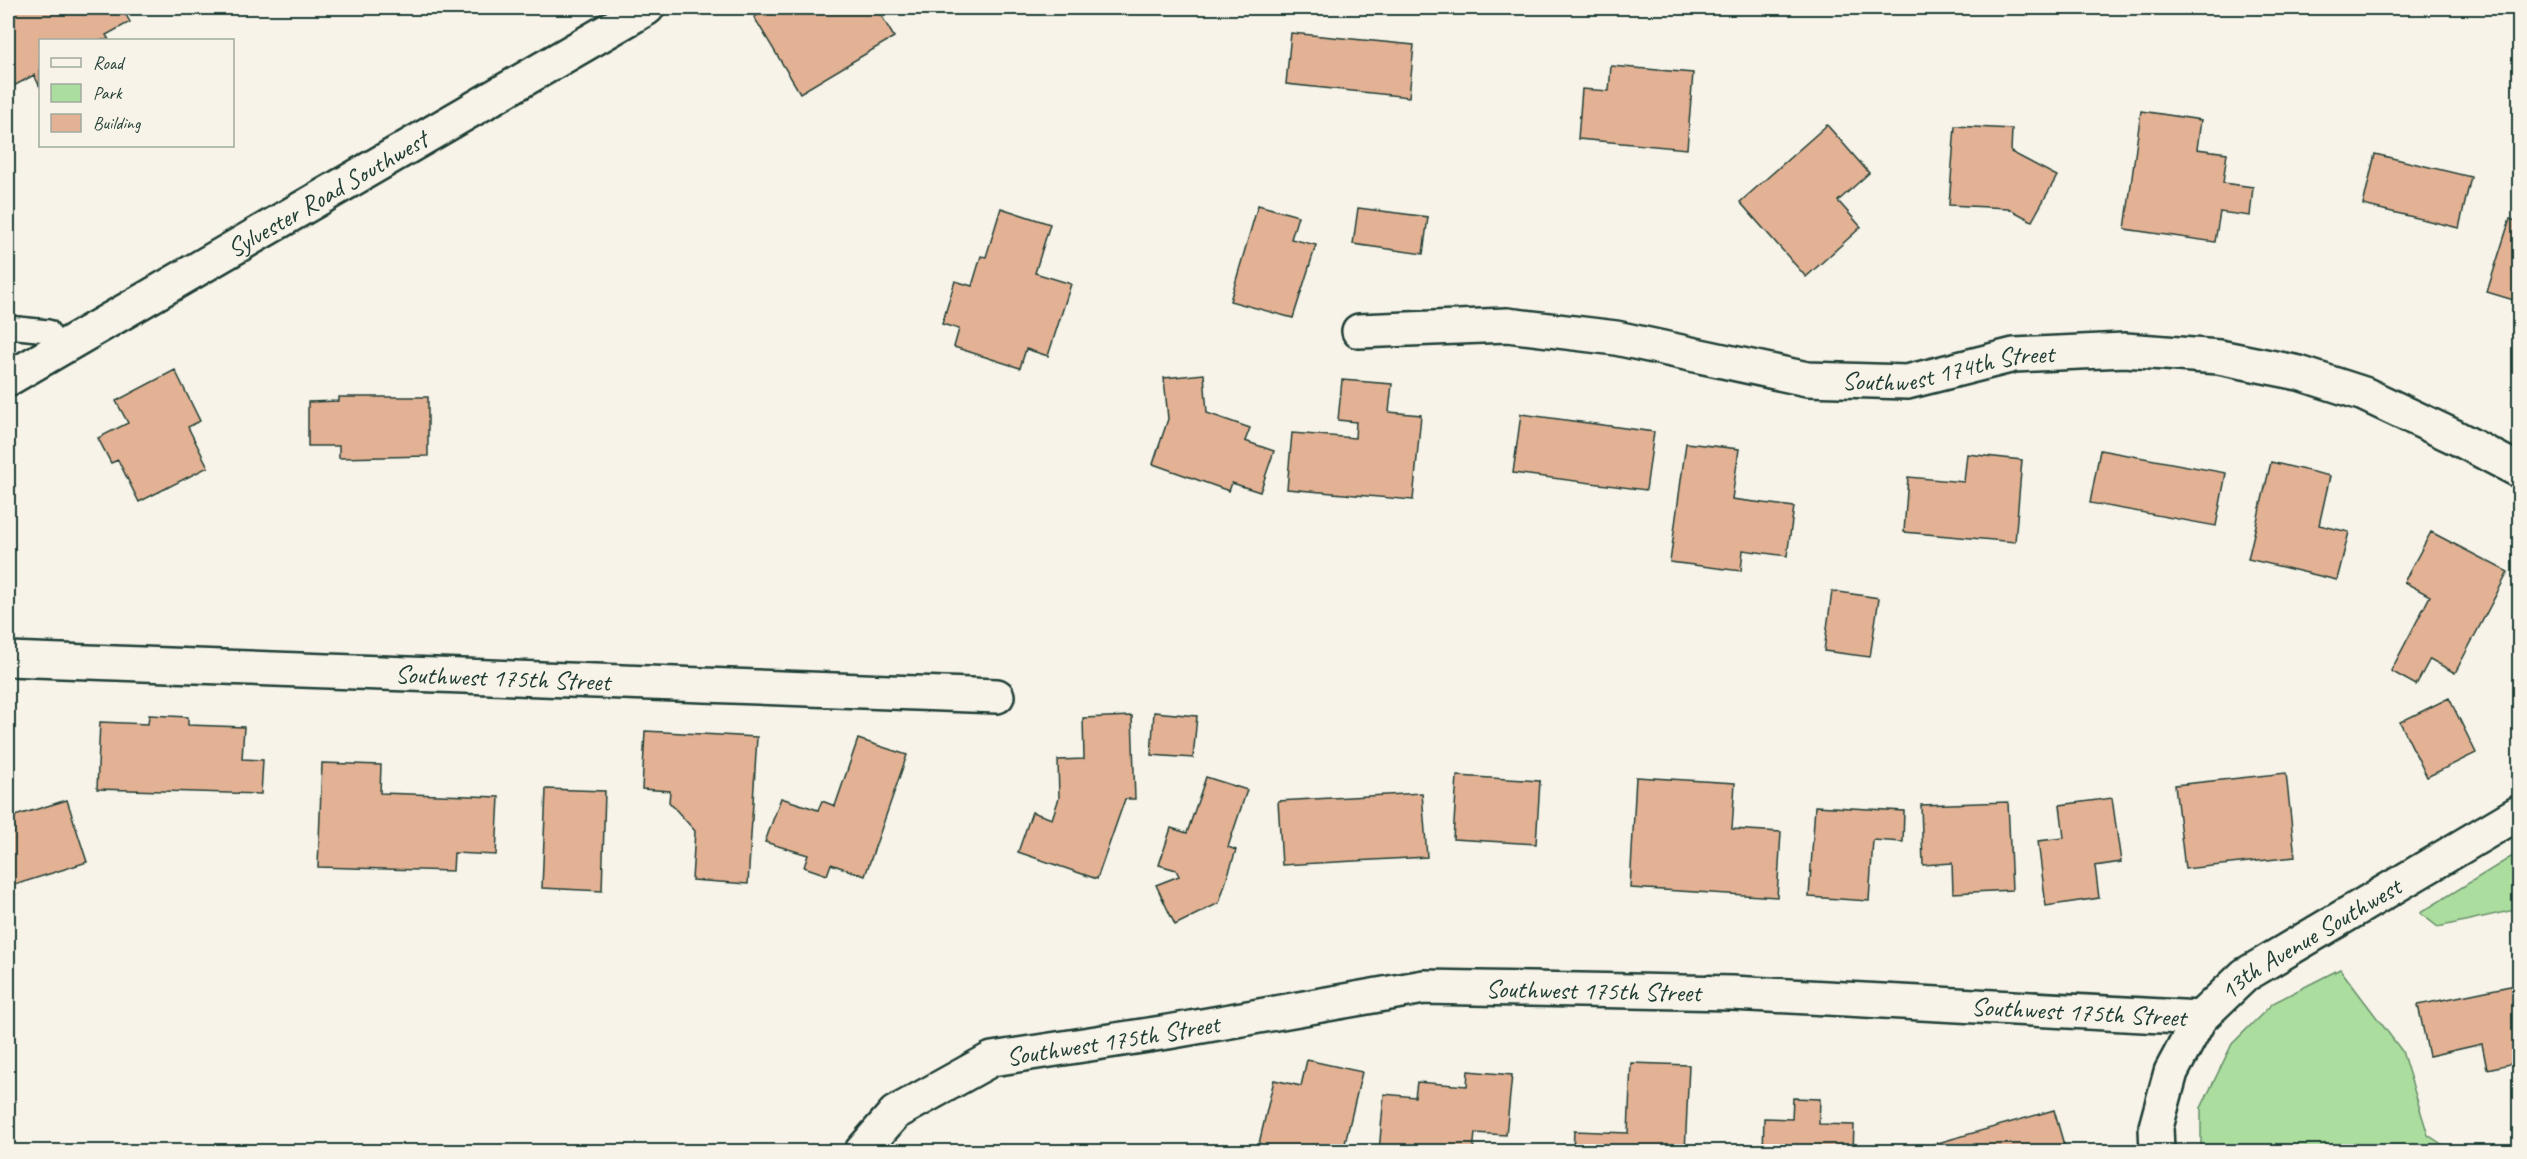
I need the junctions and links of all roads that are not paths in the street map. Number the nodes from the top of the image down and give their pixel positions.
1 (647, 8) edge
2 (8, 327) edge
3 (1359, 331) dead end
4 (59, 349) junction
5 (8, 379) edge
6 (2520, 471) edge
7 (8, 658) edge
8 (997, 696) dead end
9 (2520, 812) edge
10 (2200, 1018) junction
11 (861, 1152) edge
12 (2157, 1152) edge

1 - 4 street, Sylvester Road Southwest
2 - 4 lane
3 - 6 street, Southwest 174th Street
4 - 5 street, Sylvester Road Southwest
7 - 8 street, Southwest 175th Street
9 - 10 street, 13th Avenue Southwest
10 - 11 street, Southwest 175th Street
10 - 12 street, 13th Avenue Southwest

